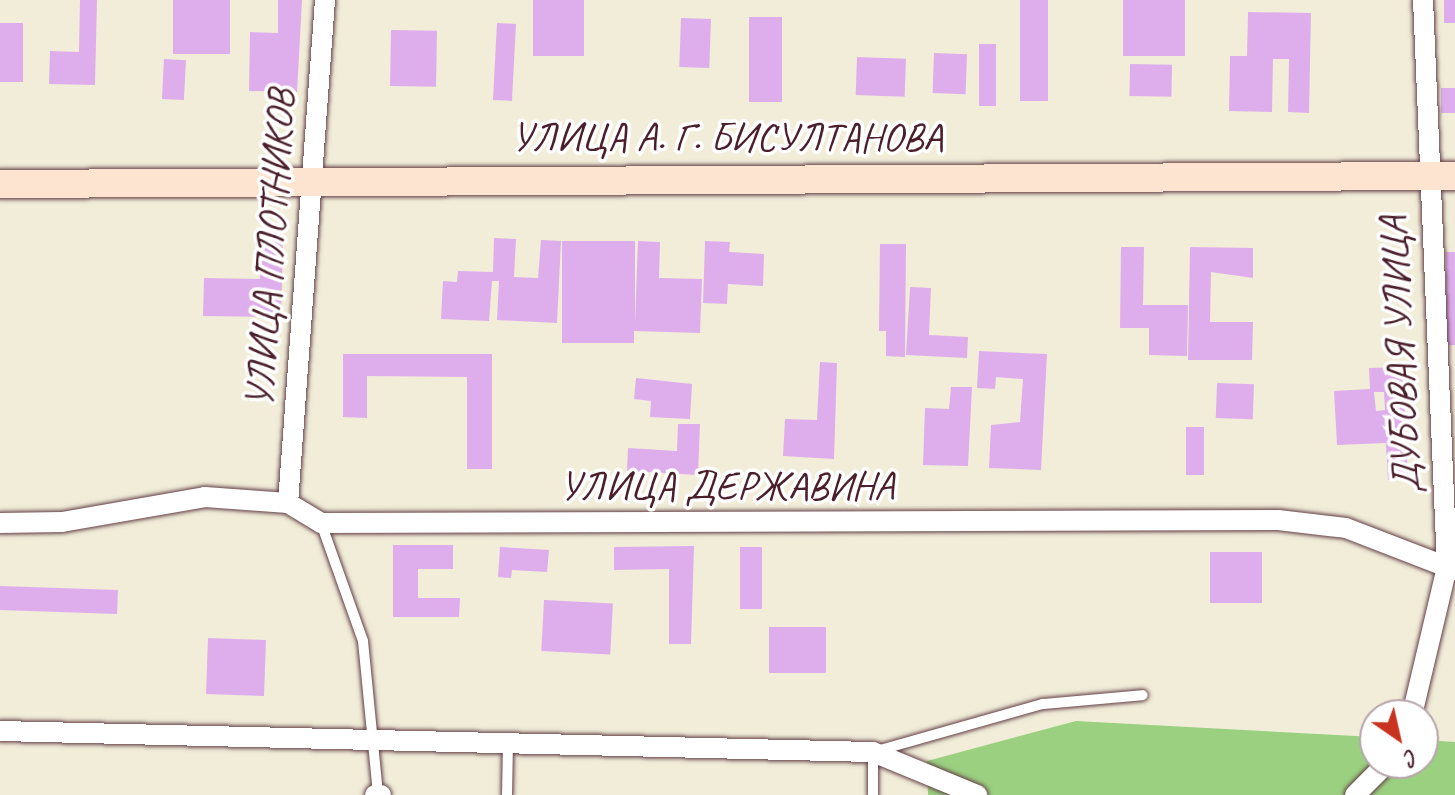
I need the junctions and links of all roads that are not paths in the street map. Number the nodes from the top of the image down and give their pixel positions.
1 (325, 0) edge
2 (1423, 0) edge
3 (1441, 176) edge
4 (311, 178) junction
5 (0, 184) edge
6 (288, 503) junction
7 (0, 523) edge
8 (321, 523) junction
9 (1451, 568) edge
10 (1143, 695) dead end
11 (1418, 699) edge
12 (0, 731) edge
13 (378, 740) junction
14 (508, 743) junction
15 (873, 752) junction
16 (1371, 779) edge
17 (378, 795) edge
18 (507, 795) edge
19 (873, 795) edge
20 (977, 795) edge
21 (1355, 795) edge

1 - 4 street, УЛИЦА ПЛОТНИКОВ
2 - 3 street, ДУБОВАЯ УЛИЦА
3 - 4 street, УЛИЦА А. Г. БИСУЛТАНОВА
3 - 9 street, ДУБОВАЯ УЛИЦА
4 - 5 street, УЛИЦА А. Г. БИСУЛТАНОВА
4 - 6 street, УЛИЦА ПЛОТНИКОВ
6 - 7 street
6 - 8 street
8 - 9 street, УЛИЦА ДЕРЖАВИНА
8 - 13 lane
9 - 11 street, ДУБОВАЯ УЛИЦА
10 - 15 lane
12 - 13 street
13 - 14 street
13 - 17 lane
14 - 15 street
14 - 18 lane
15 - 19 lane
15 - 20 street
16 - 21 street

